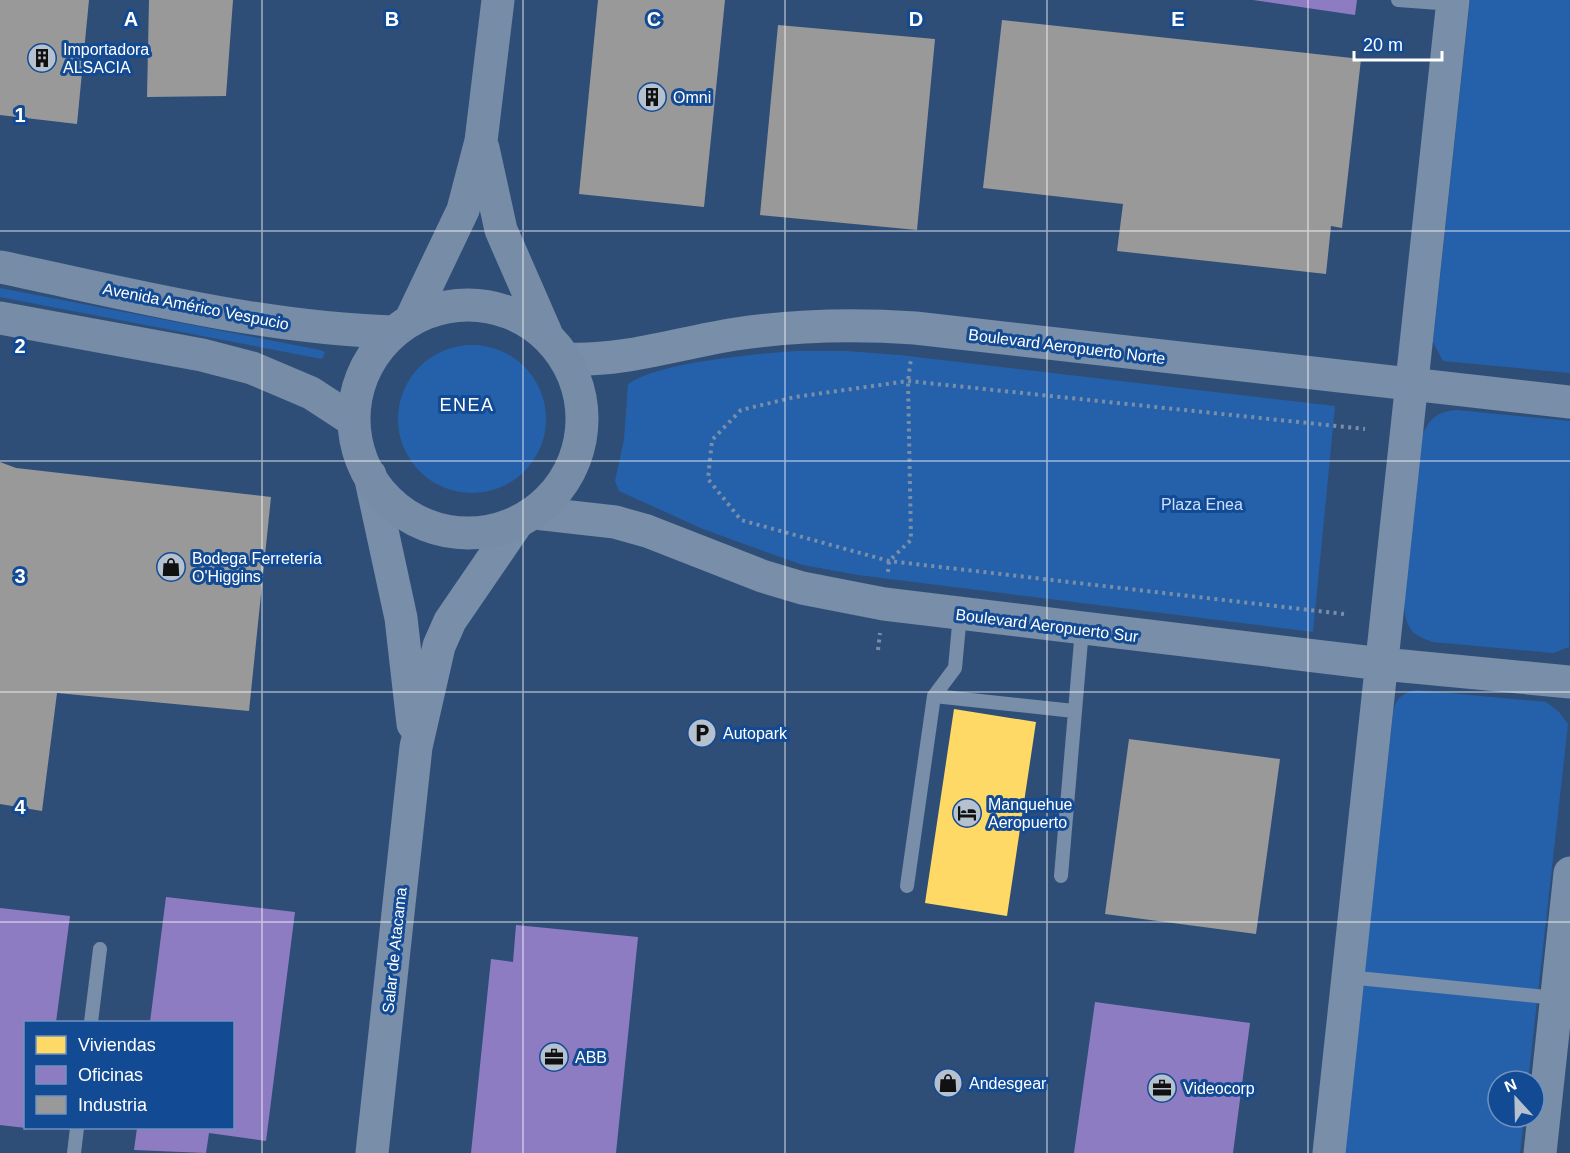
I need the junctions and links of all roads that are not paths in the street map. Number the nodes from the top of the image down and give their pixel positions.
1 (498, 0) edge
2 (1398, 0) edge
3 (1453, 2) edge
4 (482, 141) junction
5 (0, 267) edge
6 (0, 318) edge
7 (402, 326) junction
8 (546, 333) junction
9 (564, 359) junction
10 (1412, 384) junction
11 (1570, 402) edge
12 (354, 422) junction
13 (370, 475) junction
14 (526, 518) junction
15 (960, 614) junction
16 (1082, 629) junction
17 (1382, 664) junction
18 (1570, 682) edge
19 (934, 696) junction
20 (1074, 711) junction
21 (416, 747) junction
22 (1570, 873) edge
23 (1061, 876) dead end
24 (907, 886) dead end
25 (100, 949) dead end
26 (1348, 977) junction
27 (1561, 1006) edge
28 (91, 1021) edge
29 (77, 1129) edge
30 (74, 1153) edge
31 (372, 1153) edge
32 (1329, 1153) edge
33 (1540, 1153) edge

1 - 4 main road
2 - 3 lane
3 - 10 street
4 - 7 main road
4 - 8 main road
5 - 7 main road, Avenida Américo Vespucio
6 - 12 main road
7 - 8 main road, Avenida Américo Vespucio
7 - 12 main road
8 - 9 main road
9 - 10 street, Boulevard Aeropuerto Norte
9 - 14 main road
10 - 11 street, Boulevard Aeropuerto Norte
10 - 17 street
12 - 13 main road
13 - 14 main road
13 - 21 street, Salar de Atacama
14 - 15 street, Boulevard Aeropuerto Sur
14 - 21 street, Salar de Atacama
15 - 16 street, Boulevard Aeropuerto Sur
15 - 19 lane
16 - 17 street, Boulevard Aeropuerto Sur
16 - 20 lane
17 - 18 street, Boulevard Aeropuerto Sur
17 - 26 street
19 - 20 lane
19 - 24 lane
20 - 23 lane
21 - 31 street, Salar de Atacama
22 - 27 street
25 - 28 lane
26 - 27 lane
26 - 32 street
27 - 33 street
29 - 30 lane

